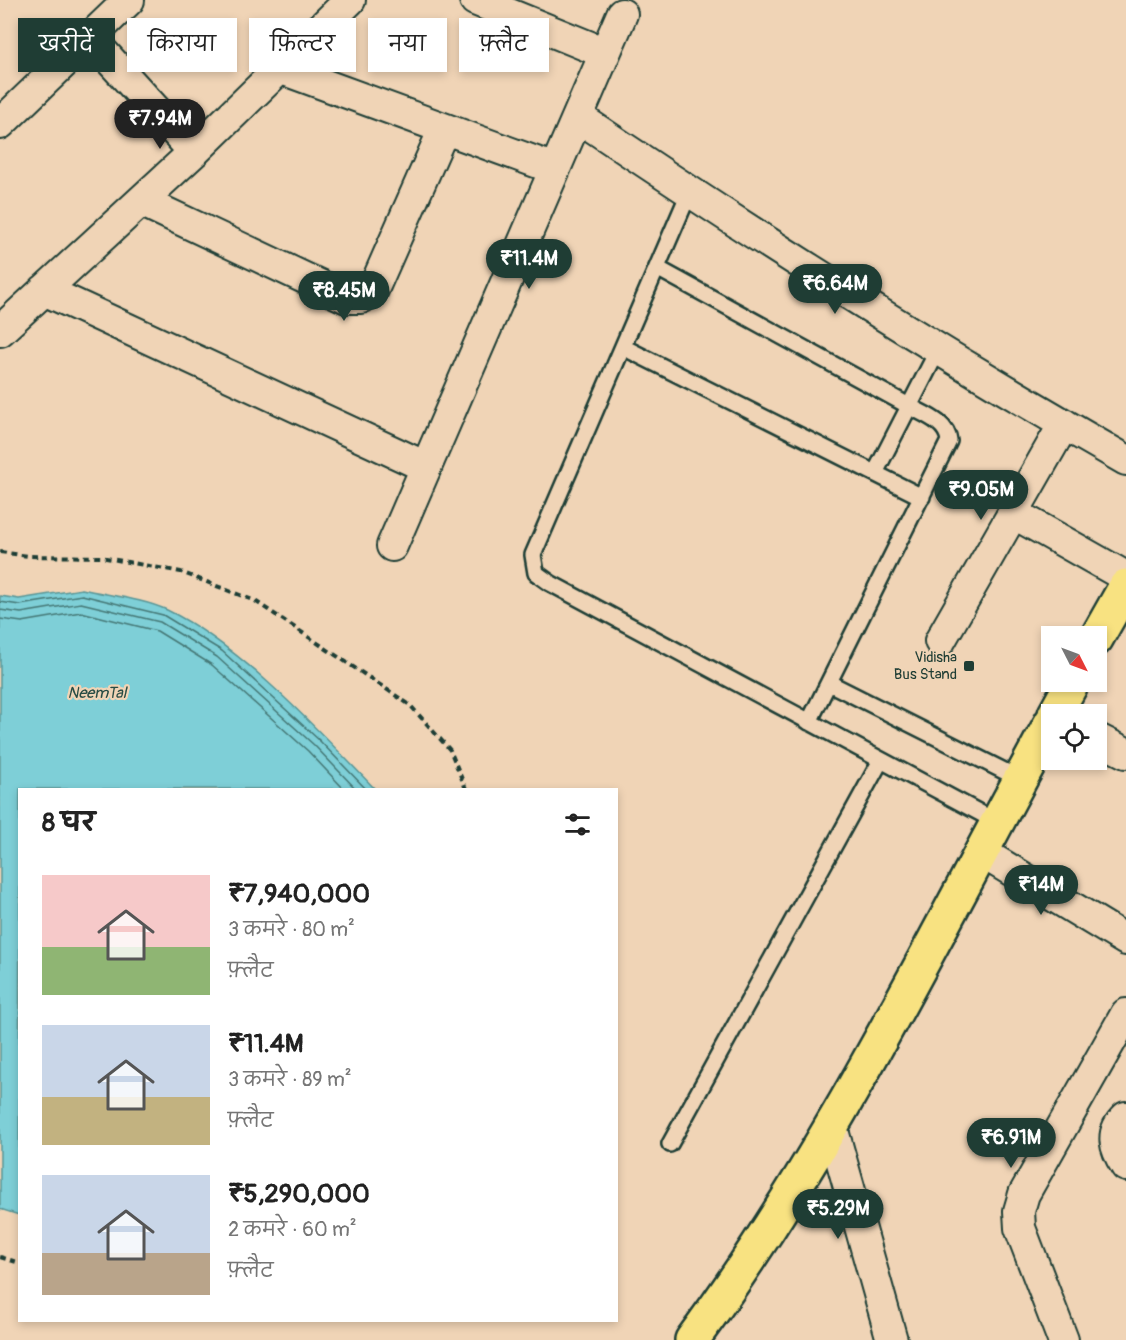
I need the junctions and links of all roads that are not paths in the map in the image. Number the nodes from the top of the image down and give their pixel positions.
1 (129, 0) edge
2 (350, 0) edge
3 (475, 0) edge
4 (622, 14) dead end
5 (111, 18) edge
6 (331, 18) edge
7 (605, 53) junction
8 (115, 65) edge
9 (54, 72) edge
10 (275, 72) edge
11 (290, 72) edge
12 (578, 117) junction
13 (0, 124) edge
14 (444, 129) junction
15 (194, 152) junction
16 (555, 169) junction
17 (689, 193) junction
18 (141, 201) junction
19 (657, 268) junction
20 (44, 290) junction
21 (0, 331) edge
22 (623, 347) junction
23 (939, 350) junction
24 (909, 406) junction
25 (1064, 424) junction
26 (1126, 460) edge
27 (426, 467) junction
28 (874, 473) junction
29 (922, 497) junction
30 (1013, 513) junction
31 (392, 546) dead end
32 (1126, 577) edge
33 (1126, 586) edge
34 (1103, 626) edge
35 (940, 641) dead end
36 (829, 683) junction
37 (809, 722) junction
38 (1041, 741) edge
39 (1107, 744) edge
40 (1126, 753) edge
41 (881, 760) junction
42 (1020, 779) junction
43 (997, 822) junction
44 (981, 852) junction
45 (1126, 940) edge
46 (1126, 1014) edge
47 (1126, 1117) edge
48 (832, 1127) junction
49 (670, 1144) dead end
50 (1126, 1166) edge
51 (692, 1340) edge
52 (892, 1340) edge
53 (1063, 1340) edge

1 - 5 street
2 - 6 street
3 - 7 street
4 - 7 street
7 - 12 street
8 - 15 street
9 - 13 street
10 - 15 street
11 - 14 street
12 - 16 street
12 - 17 street
14 - 16 street
14 - 18 street
15 - 18 street
16 - 27 street
17 - 19 lane
17 - 23 street
18 - 20 street
19 - 22 lane
19 - 24 lane
20 - 21 street
20 - 27 street
22 - 28 lane
22 - 37 lane
23 - 24 lane
23 - 25 street
24 - 28 lane
24 - 29 lane
25 - 26 street
25 - 30 street
27 - 31 street
28 - 29 lane
29 - 36 lane
30 - 32 street
30 - 35 street
33 - 34 main road
36 - 37 lane
36 - 42 lane
37 - 41 lane
38 - 42 main road
39 - 40 street
41 - 43 lane
41 - 49 lane
42 - 43 main road
43 - 44 main road
44 - 45 street
44 - 48 main road
46 - 53 street
47 - 50 street
48 - 51 main road
48 - 52 street

